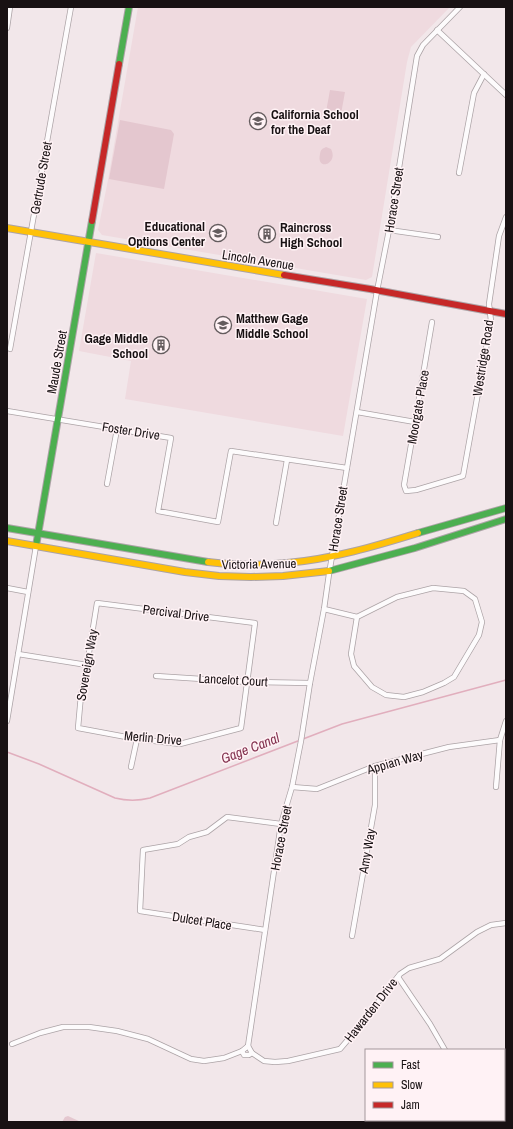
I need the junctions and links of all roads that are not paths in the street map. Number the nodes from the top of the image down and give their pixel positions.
1 (10, 7) edge
2 (71, 7) edge
3 (129, 7) edge
4 (460, 7) edge
5 (7, 28) edge
6 (437, 30) junction
7 (484, 74) junction
8 (506, 94) edge
9 (459, 173) dead end
10 (506, 217) edge
11 (7, 228) edge
12 (389, 230) junction
13 (31, 232) junction
14 (438, 237) dead end
15 (88, 242) junction
16 (377, 291) junction
17 (490, 312) junction
18 (506, 314) edge
19 (432, 322) dead end
20 (10, 349) dead end
21 (7, 411) edge
22 (357, 412) junction
23 (58, 420) junction
24 (415, 422) junction
25 (117, 429) junction
26 (287, 460) junction
27 (347, 468) junction
28 (107, 484) dead end
29 (406, 491) joint
30 (506, 508) edge
31 (506, 519) edge
32 (276, 523) dead end
33 (7, 528) edge
34 (38, 534) junction
35 (7, 541) edge
36 (36, 546) junction
37 (332, 556) junction
38 (329, 571) junction
39 (7, 588) edge
40 (28, 592) junction
41 (97, 603) joint
42 (324, 609) junction
43 (357, 617) junction
44 (255, 623) joint
45 (18, 654) junction
46 (87, 665) junction
47 (156, 676) dead end
48 (248, 682) junction
49 (310, 683) junction
50 (8, 712) edge
51 (7, 720) edge
52 (506, 721) edge
53 (78, 728) joint
54 (137, 739) junction
55 (500, 740) junction
56 (375, 766) junction
57 (131, 767) dead end
58 (292, 787) junction
59 (496, 787) dead end
60 (281, 824) junction
61 (506, 923) edge
62 (265, 930) junction
63 (352, 936) dead end
64 (398, 977) junction
65 (12, 1044) dead end
66 (248, 1046) junction
67 (444, 1049) edge
68 (242, 1051) junction
69 (252, 1052) junction

1 - 5 street
2 - 13 street, Gertrude Street
3 - 15 street, Maude Street
4 - 6 street, Horace Street
6 - 7 street
6 - 12 street, Horace Street
7 - 8 street
7 - 9 street
10 - 17 street, Westridge Road
11 - 13 street, Lincoln Avenue
12 - 14 street
12 - 16 street, Horace Street
13 - 15 street, Lincoln Avenue
13 - 20 street, Gertrude Street
15 - 16 street, Lincoln Avenue
15 - 23 street, Maude Street
16 - 17 street, Lincoln Avenue
16 - 22 street, Horace Street
17 - 18 street, Lincoln Avenue
17 - 29 street, Westridge Road
19 - 24 street, Moorgate Place
21 - 23 street, Foster Drive
22 - 24 street
22 - 27 street, Horace Street
23 - 25 street, Foster Drive
23 - 34 street, Maude Street
24 - 29 street, Moorgate Place
25 - 26 street, Foster Drive
25 - 28 street
26 - 27 street, Foster Drive
26 - 32 street
27 - 37 street, Horace Street
30 - 37 street, Victoria Avenue
31 - 38 street, Victoria Avenue
33 - 34 street, Victoria Avenue
34 - 36 street, Maude Street
34 - 37 street, Victoria Avenue
35 - 36 street, Victoria Avenue
36 - 38 street, Victoria Avenue
36 - 40 street, Maude Street
37 - 38 street, Horace Street
38 - 42 street, Horace Street
39 - 40 street
40 - 45 street, Maude Street
41 - 44 street, Percival Drive
41 - 46 street, Sovereign Way
42 - 43 street
42 - 49 street, Horace Street
43 - 43 street
44 - 48 street, Merlin Drive
45 - 46 street
45 - 50 street, Maude Street
46 - 53 street, Sovereign Way
47 - 48 street, Lancelot Court
48 - 49 street, Lancelot Court
48 - 54 street, Merlin Drive
49 - 58 street, Horace Street
50 - 51 street, Maude Street
52 - 55 street
53 - 54 street, Merlin Drive
54 - 57 street
55 - 56 street, Appian Way
55 - 59 street
56 - 58 street, Appian Way
56 - 63 street, Amy Way
58 - 60 street, Horace Street
60 - 62 street, Horace Street
60 - 62 street, Dulcet Place
61 - 64 street, Hawarden Drive
62 - 66 street, Horace Street
64 - 67 street
64 - 69 street, Hawarden Drive
65 - 68 street, Hawarden Drive
66 - 68 street, Hawarden Drive
66 - 69 street, Hawarden Drive
68 - 69 street, Hawarden Drive

